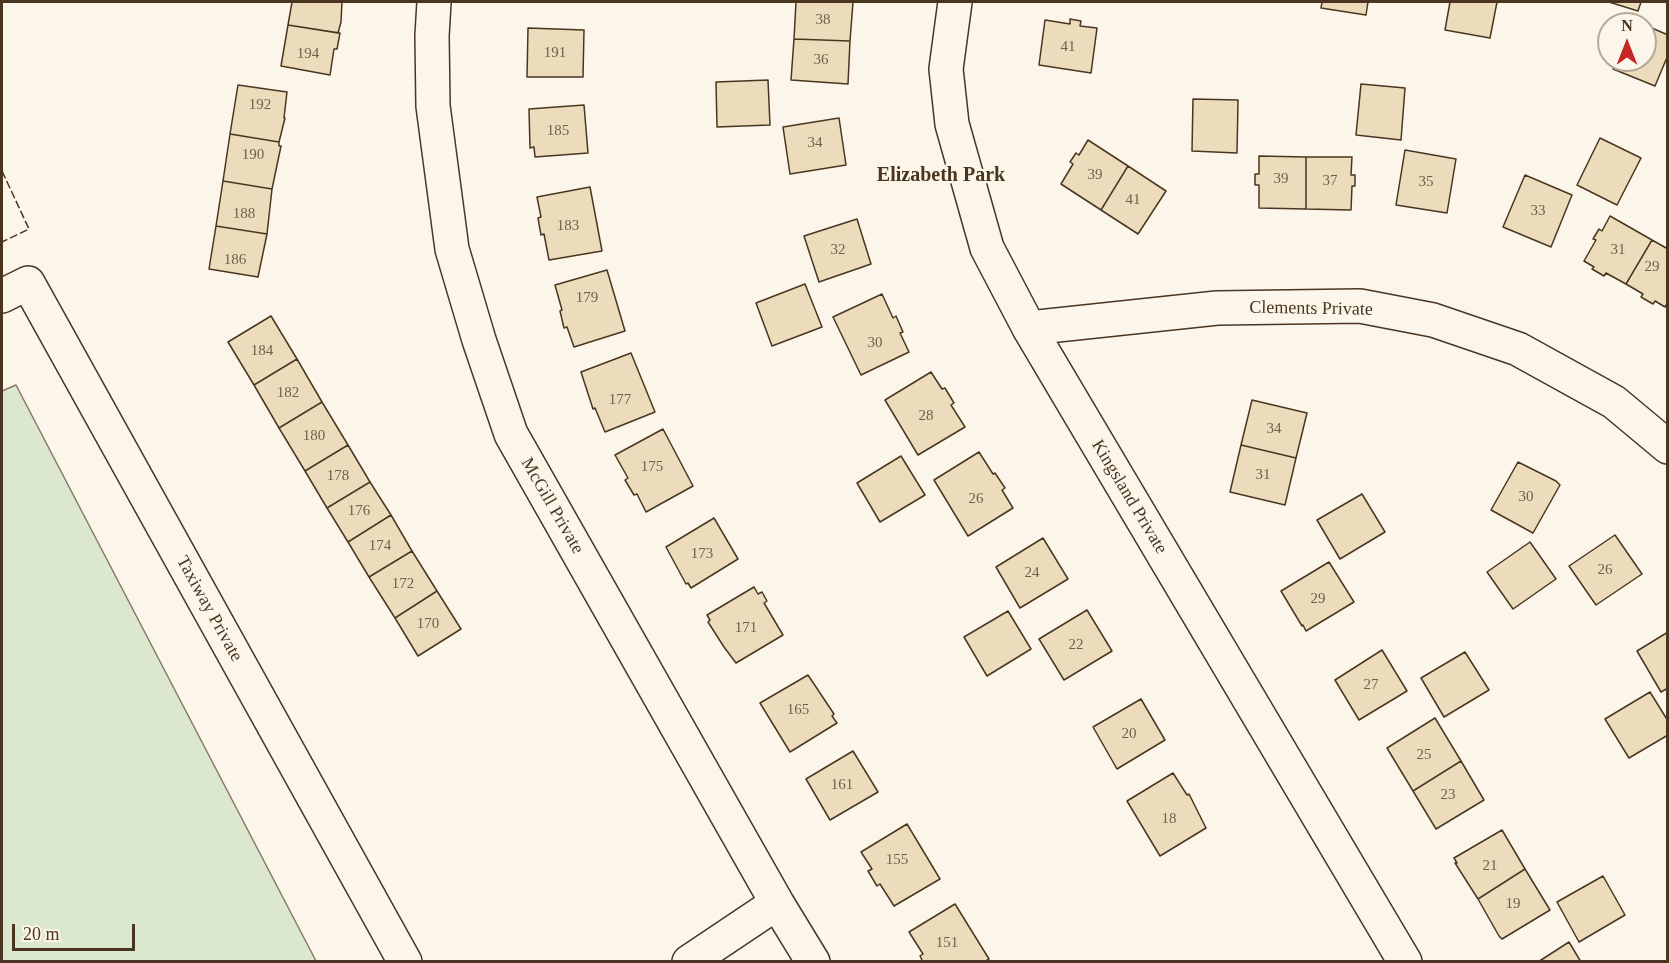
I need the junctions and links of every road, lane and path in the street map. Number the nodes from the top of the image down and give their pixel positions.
1 (434, 2) edge
2 (955, 2) edge
3 (2, 296) edge
4 (1029, 328) junction
5 (1668, 447) edge
6 (777, 903) junction
7 (405, 962) edge
8 (689, 962) edge
9 (813, 962) edge
10 (1404, 962) edge

1 - 6 street, McGill Private
2 - 4 street, Kingsland Private
3 - 7 street, Taxiway Private
4 - 5 street, Clements Private
4 - 10 street, Kingsland Private
6 - 8 street
6 - 9 street, McGill Private

